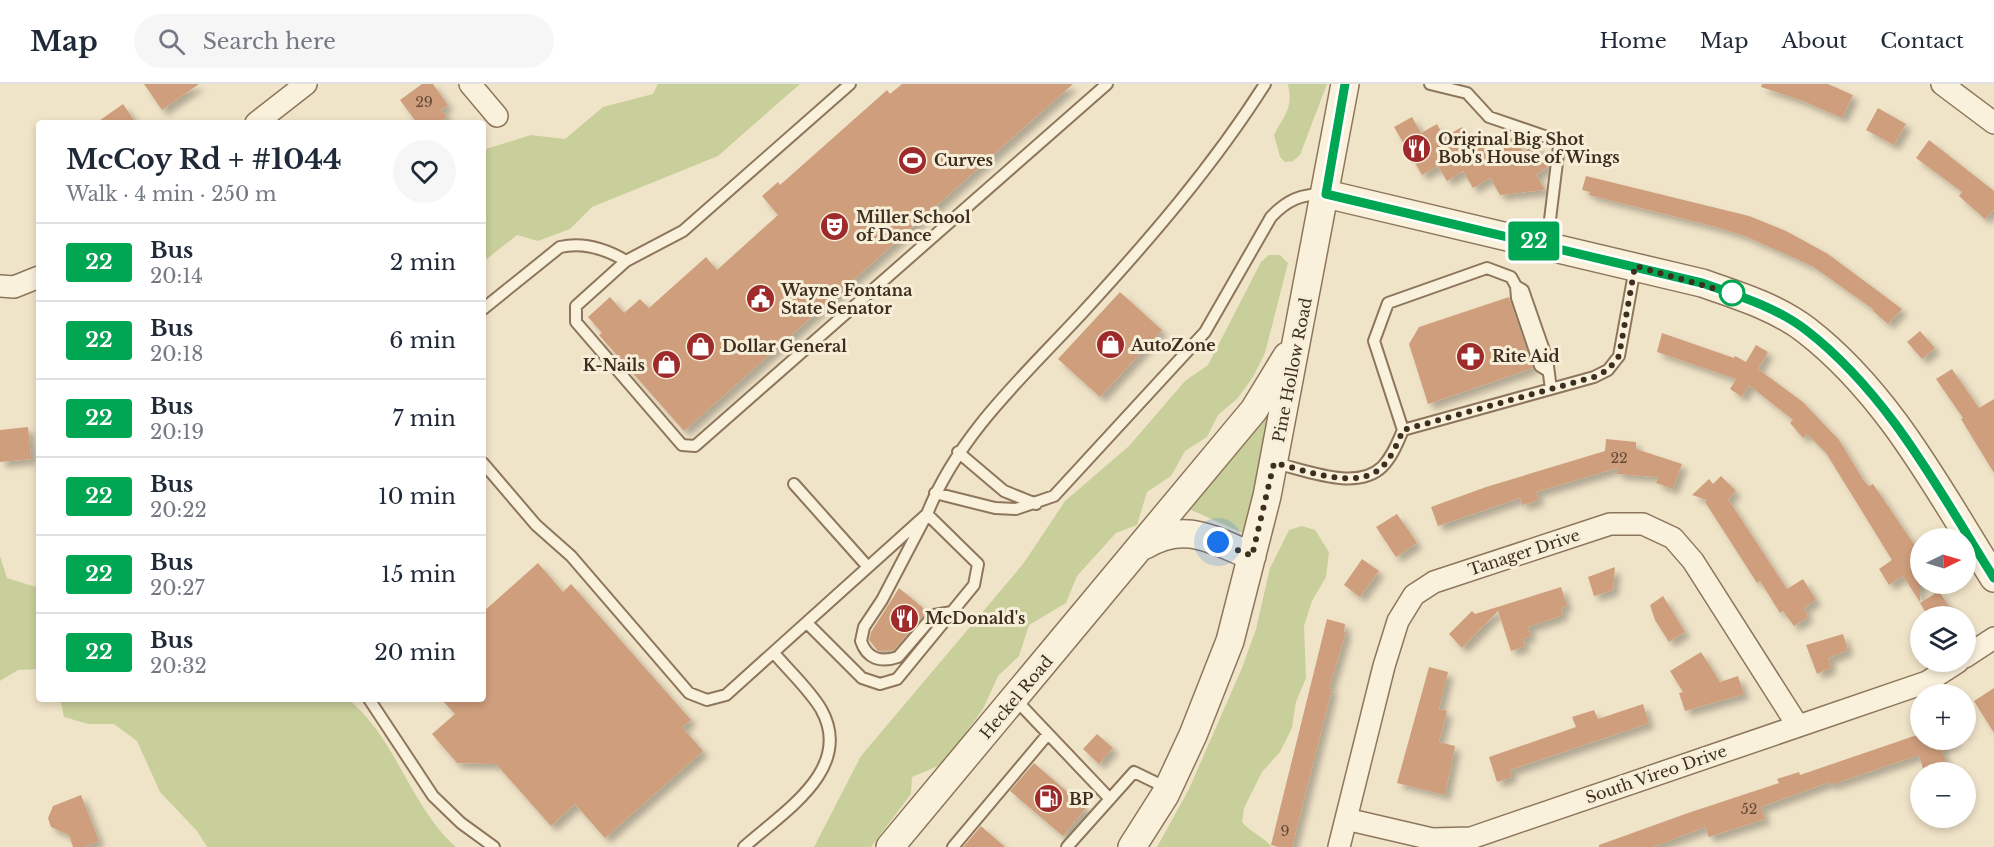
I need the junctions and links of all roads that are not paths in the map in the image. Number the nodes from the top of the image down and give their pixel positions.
1 (306, 84) edge
2 (470, 84) edge
3 (849, 84) edge
4 (1107, 84) edge
5 (1265, 84) edge
6 (1345, 84) edge
7 (1430, 84) edge
8 (1941, 84) edge
9 (497, 116) dead end
10 (260, 120) edge
11 (1994, 123) edge
12 (1326, 194) junction
13 (1547, 244) junction
14 (626, 261) junction
15 (1635, 266) junction
16 (36, 278) edge
17 (0, 286) edge
18 (486, 307) edge
19 (1299, 333) junction
20 (1551, 389) junction
21 (1403, 430) junction
22 (958, 452) junction
23 (1274, 463) junction
24 (486, 467) edge
25 (794, 484) dead end
26 (935, 493) junction
27 (1036, 504) junction
28 (927, 514) junction
29 (1141, 547) junction
30 (1252, 556) junction
31 (868, 567) junction
32 (1994, 578) edge
33 (952, 612) junction
34 (807, 623) junction
35 (1994, 638) edge
36 (1976, 650) edge
37 (774, 653) junction
38 (1942, 672) edge
39 (1015, 698) junction
40 (371, 702) edge
41 (1798, 726) junction
42 (1048, 734) junction
43 (1167, 788) junction
44 (1110, 799) junction
45 (1346, 819) junction
46 (494, 847) edge
47 (744, 847) edge
48 (890, 847) edge
49 (953, 847) edge
50 (1067, 847) edge
51 (1132, 847) edge
52 (1340, 847) edge

1 - 10 street
2 - 9 street
3 - 14 lane
4 - 14 lane
5 - 22 lane
6 - 12 street, Pine Hollow Road
7 - 13 lane
8 - 11 street
12 - 13 street
12 - 19 street, Pine Hollow Road
12 - 27 lane
13 - 15 street
14 - 18 lane
15 - 20 lane
15 - 32 street
16 - 17 street
19 - 23 street, Pine Hollow Road
19 - 29 street, Heckel Road
20 - 21 lane
20 - 21 lane
21 - 23 lane
22 - 26 lane
22 - 27 lane
23 - 30 street, Pine Hollow Road
24 - 37 lane
25 - 31 lane
26 - 27 lane
26 - 28 lane
28 - 31 lane
28 - 33 lane
28 - 33 lane
29 - 30 street, Heckel Road
29 - 39 street, Heckel Road
30 - 43 street, Pine Hollow Road
31 - 34 lane
33 - 34 lane
34 - 37 lane
35 - 36 street
37 - 47 lane
38 - 41 street, South Vireo Drive
39 - 42 lane
39 - 48 street, Heckel Road
40 - 46 lane
41 - 45 street, South Vireo Drive
41 - 45 street, Tanager Drive
42 - 44 lane
42 - 49 lane
43 - 44 lane
43 - 51 street, Pine Hollow Road
44 - 50 lane
45 - 52 street, Tanager Drive

